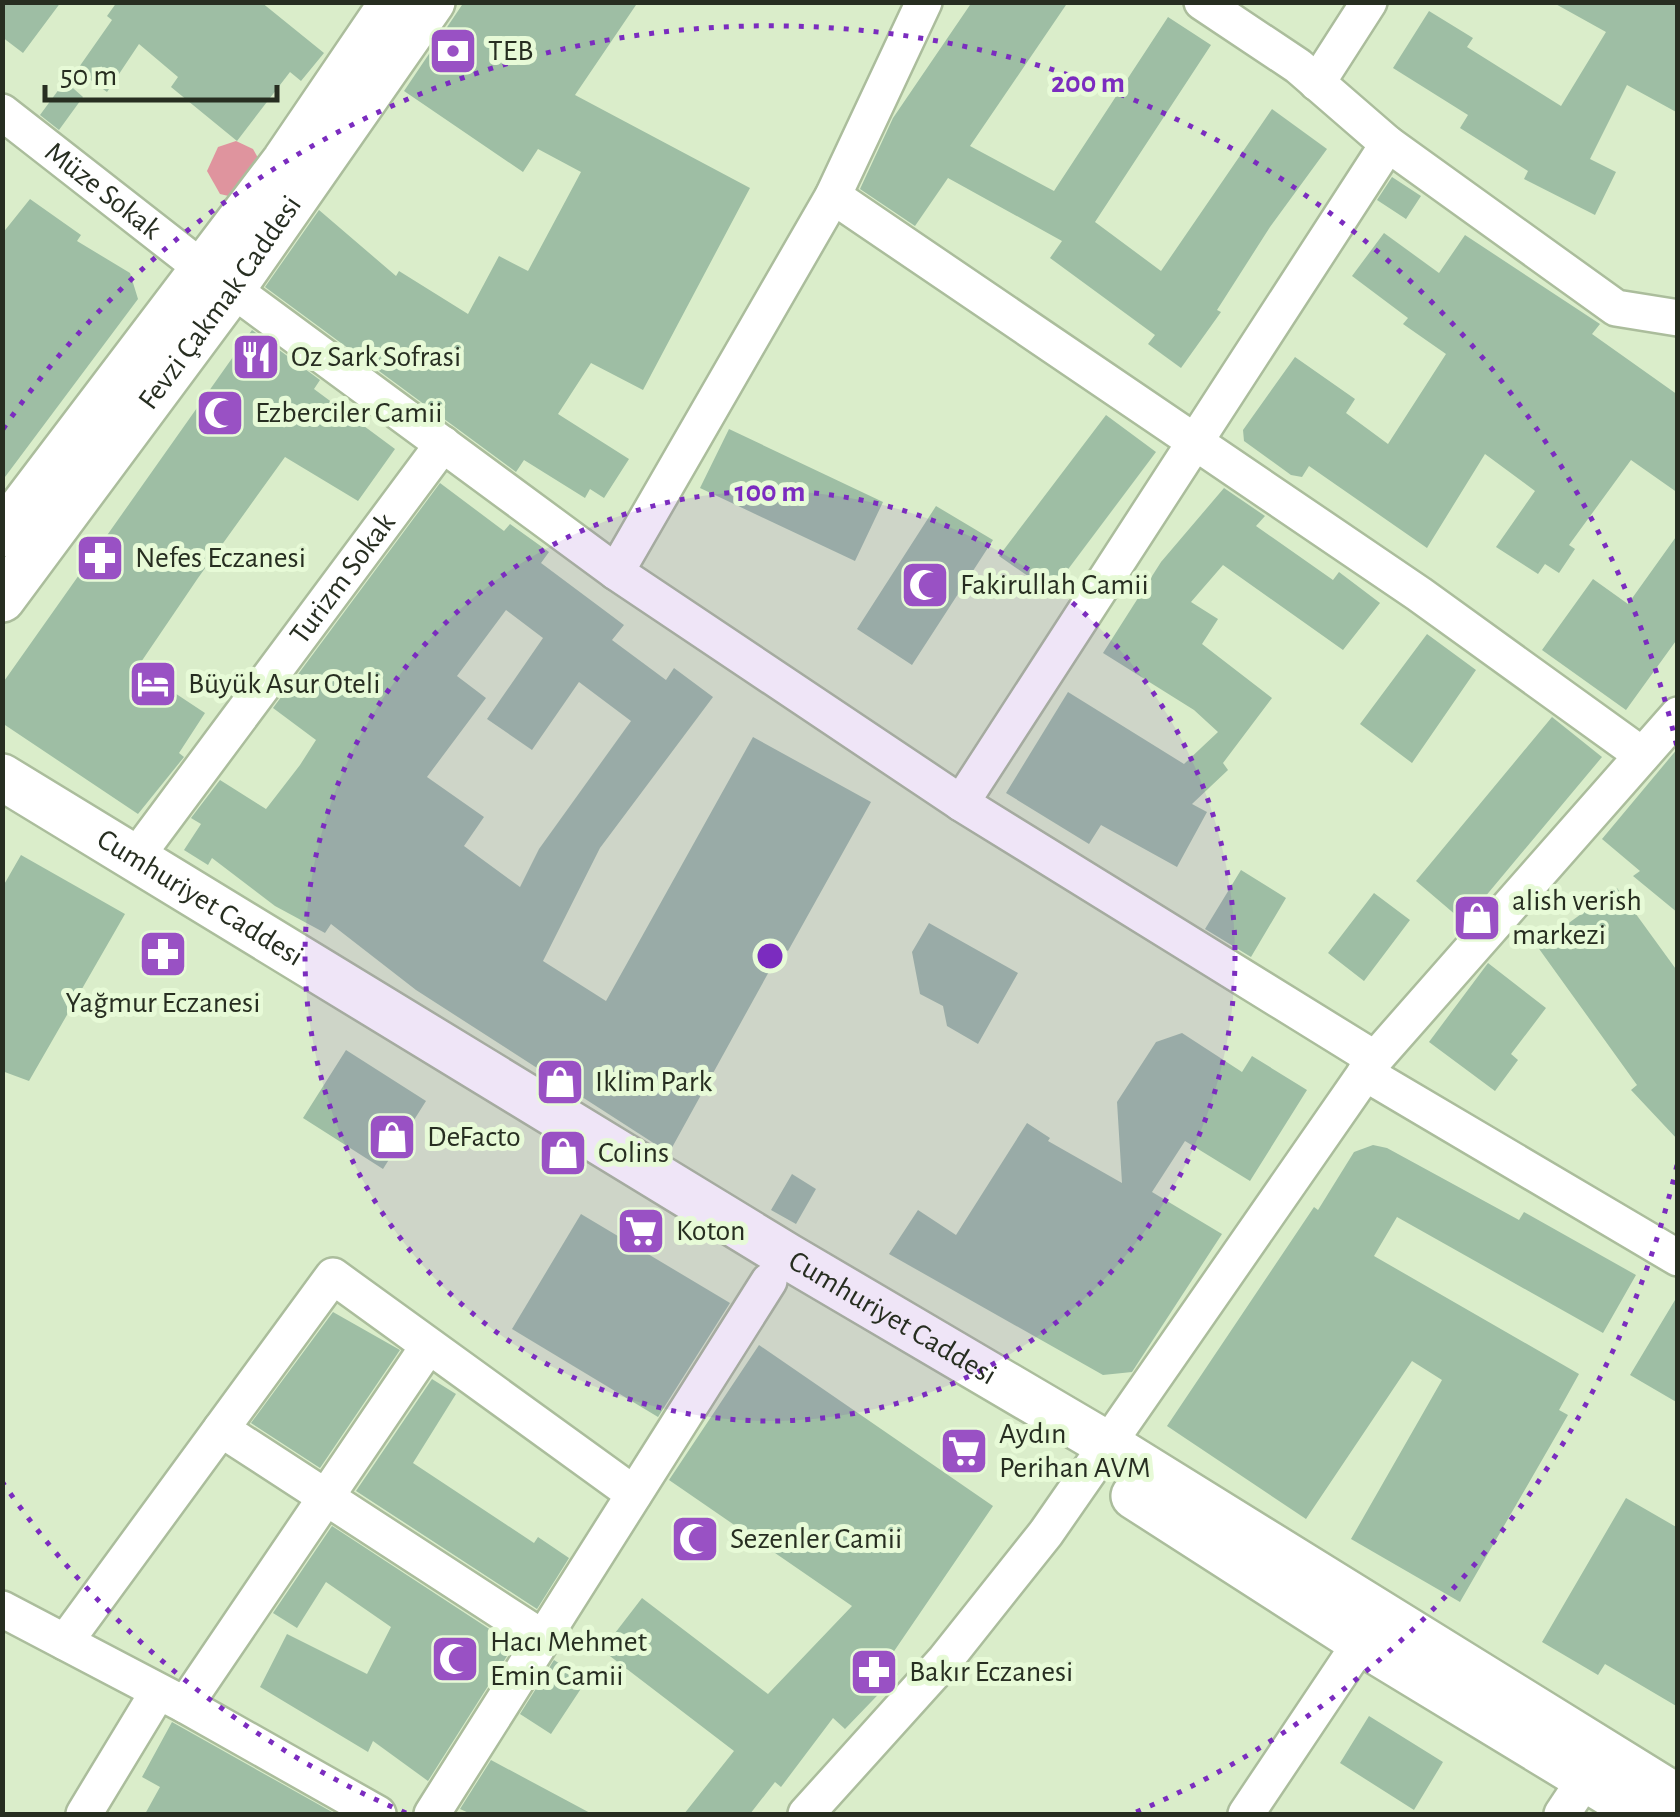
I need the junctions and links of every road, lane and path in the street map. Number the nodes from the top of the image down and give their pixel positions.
1 (393, 2) edge
2 (432, 2) edge
3 (924, 2) edge
4 (1202, 2) edge
5 (1369, 2) edge
6 (1317, 83) junction
7 (2, 112) edge
8 (1388, 144) junction
9 (833, 196) junction
10 (217, 279) junction
11 (1678, 318) edge
12 (1192, 442) junction
13 (443, 444) junction
14 (2, 534) edge
15 (616, 572) junction
16 (2, 599) edge
17 (1676, 721) edge
18 (1642, 755) junction
19 (2, 777) edge
20 (961, 803) junction
21 (2, 814) edge
22 (134, 858) junction
23 (1370, 1066) junction
24 (1678, 1258) edge
25 (769, 1281) junction
26 (427, 1348) junction
27 (221, 1428) junction
28 (1101, 1458) junction
29 (634, 1494) junction
30 (326, 1496) junction
31 (2, 1609) edge
32 (542, 1637) junction
33 (65, 1642) junction
34 (1361, 1642) junction
35 (172, 1698) junction
36 (1574, 1796) edge
37 (1678, 1798) edge
38 (84, 1814) edge
39 (378, 1814) edge
40 (432, 1814) edge
41 (806, 1814) edge
42 (1246, 1814) edge
43 (1644, 1814) edge

1 - 10 main road, Fevzi Çakmak Caddesi
2 - 10 main road, Fevzi Çakmak Caddesi
3 - 9 street
4 - 6 street
5 - 6 street
6 - 8 street
7 - 10 street, Müze Sokak
8 - 11 street
8 - 12 street
9 - 12 street
9 - 15 street
10 - 13 street, Müze Sokak
10 - 14 main road, Fevzi Çakmak Caddesi
10 - 16 main road, Fevzi Çakmak Caddesi
12 - 18 street
12 - 20 street
13 - 15 street, Müze Sokak
13 - 22 street, Turizm Sokak
15 - 20 street, Müze Sokak
17 - 18 street
18 - 23 street
19 - 22 main road, Cumhuriyet Caddesi
20 - 23 street, Müze Sokak
21 - 25 main road, Cumhuriyet Caddesi
22 - 28 main road, Cumhuriyet Caddesi
23 - 24 street, Müze Sokak
23 - 28 street
25 - 28 main road, Cumhuriyet Caddesi
25 - 29 street
26 - 27 street
26 - 29 street
26 - 30 street
27 - 30 street
27 - 33 street
28 - 34 main road, Cumhuriyet Caddesi
28 - 37 main road, Cumhuriyet Caddesi
28 - 41 street
29 - 32 street
30 - 32 street
30 - 35 street
31 - 33 street
32 - 40 street
33 - 35 street
34 - 36 main road, Cumhuriyet Caddesi
34 - 42 street
35 - 38 street
35 - 39 street
36 - 43 main road, Cumhuriyet Caddesi

